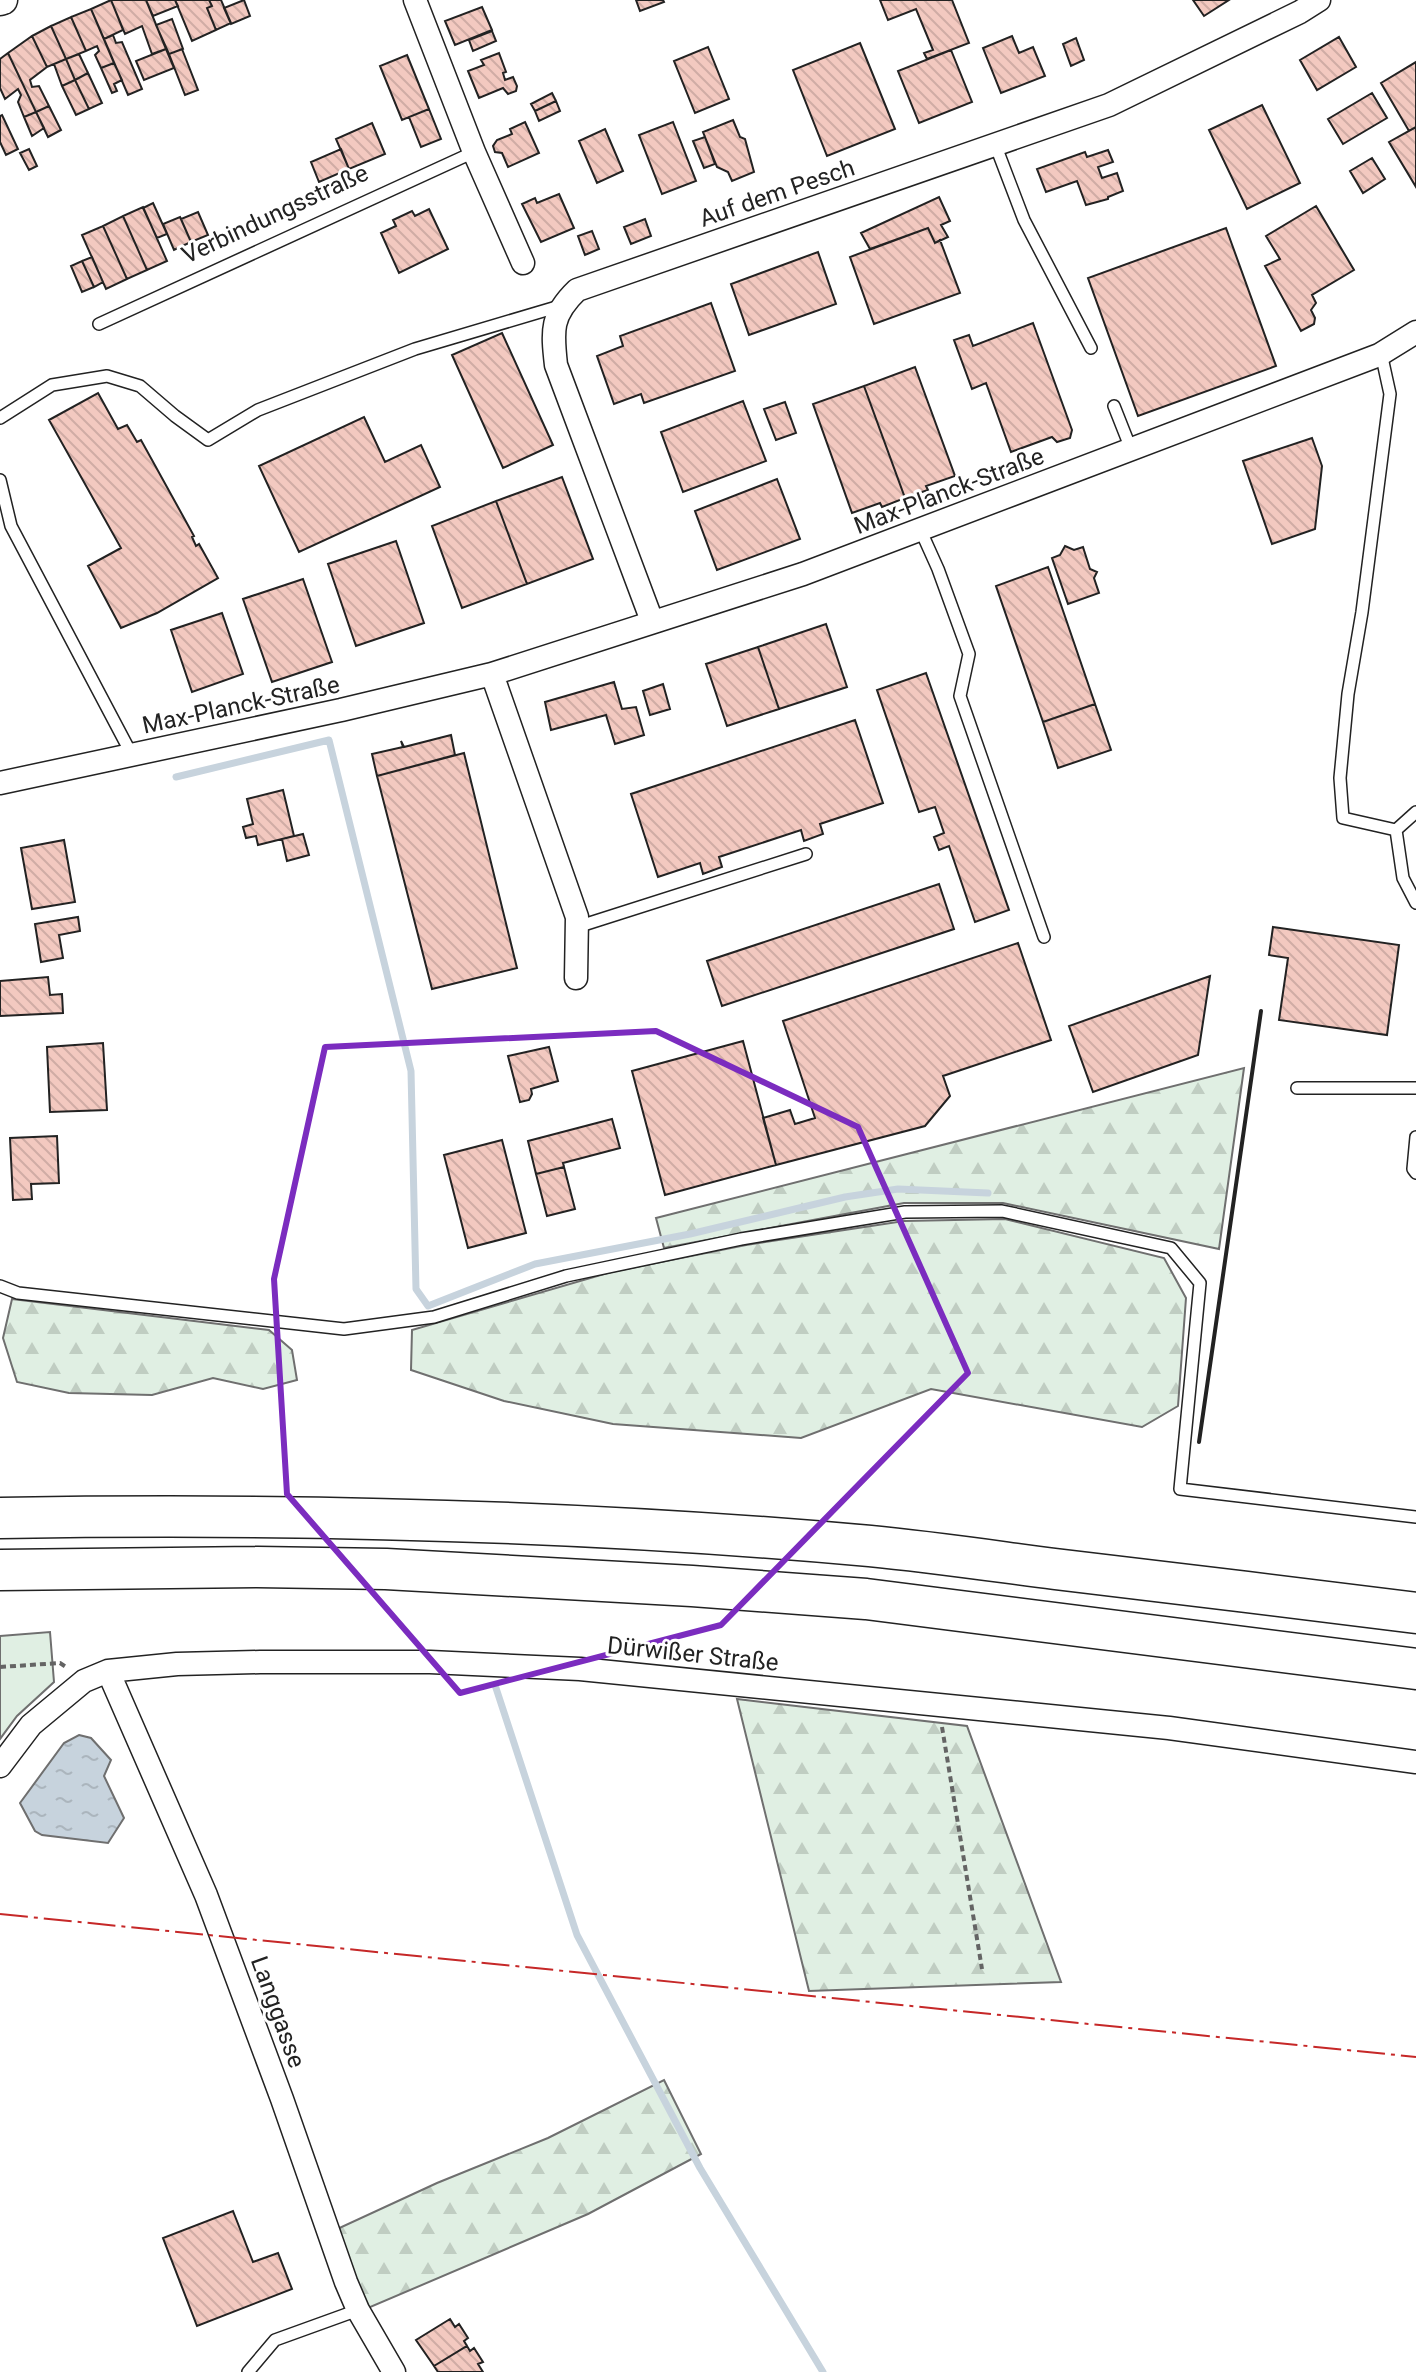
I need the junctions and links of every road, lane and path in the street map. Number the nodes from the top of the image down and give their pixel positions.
1 (415, 0) edge
2 (1319, 0) edge
3 (995, 144) junction
4 (474, 152) junction
5 (523, 263) dead end
6 (560, 306) junction
7 (99, 324) dead end
8 (1416, 332) edge
9 (1091, 348) dead end
10 (1381, 353) junction
11 (1114, 406) dead end
12 (0, 418) edge
13 (1131, 449) junction
14 (0, 480) edge
15 (920, 529) junction
16 (652, 621) junction
17 (492, 674) junction
18 (132, 755) junction
19 (0, 783) edge
20 (1416, 812) edge
21 (1396, 830) junction
22 (806, 854) dead end
23 (1416, 903) edge
24 (577, 927) junction
25 (1044, 937) dead end
26 (576, 978) dead end
27 (1297, 1088) dead end
28 (1416, 1088) edge
29 (1416, 1137) edge
30 (1416, 1173) edge
31 (0, 1286) edge
32 (1416, 1517) edge
33 (0, 1518) edge
34 (0, 1570) edge
35 (1416, 1613) edge
36 (0, 1667) edge
37 (1416, 1669) edge
38 (108, 1671) junction
39 (84, 1681) junction
40 (938, 1705) junction
41 (1416, 1762) edge
42 (0, 1766) edge
43 (982, 1969) dead end
44 (358, 2310) junction
45 (248, 2372) edge
46 (394, 2372) edge

1 - 4 street
2 - 3 street, Auf dem Pesch
3 - 6 street, Auf dem Pesch
3 - 9 lane
4 - 5 street
4 - 7 lane, Verbindungsstraße
6 - 12 lane
6 - 16 street
8 - 10 street, Max-Planck-Straße
10 - 13 street, Max-Planck-Straße
10 - 21 lane
11 - 13 lane
13 - 15 street, Max-Planck-Straße
14 - 18 lane
15 - 16 street, Max-Planck-Straße
15 - 25 lane
16 - 17 street, Max-Planck-Straße
17 - 18 street, Max-Planck-Straße
17 - 24 street
18 - 19 street, Max-Planck-Straße
20 - 21 lane
21 - 23 lane
22 - 24 lane
24 - 26 street
27 - 28 lane
29 - 30 lane
31 - 32 lane
33 - 35 highway
34 - 37 highway
36 - 39 path
38 - 39 street, Dürwißer Straße
38 - 40 street, Dürwißer Straße
38 - 44 street, Langgasse
39 - 42 street, Dürwißer Straße
40 - 41 street, Dürwißer Straße
40 - 43 path
44 - 45 lane
44 - 46 street, Langgasse

